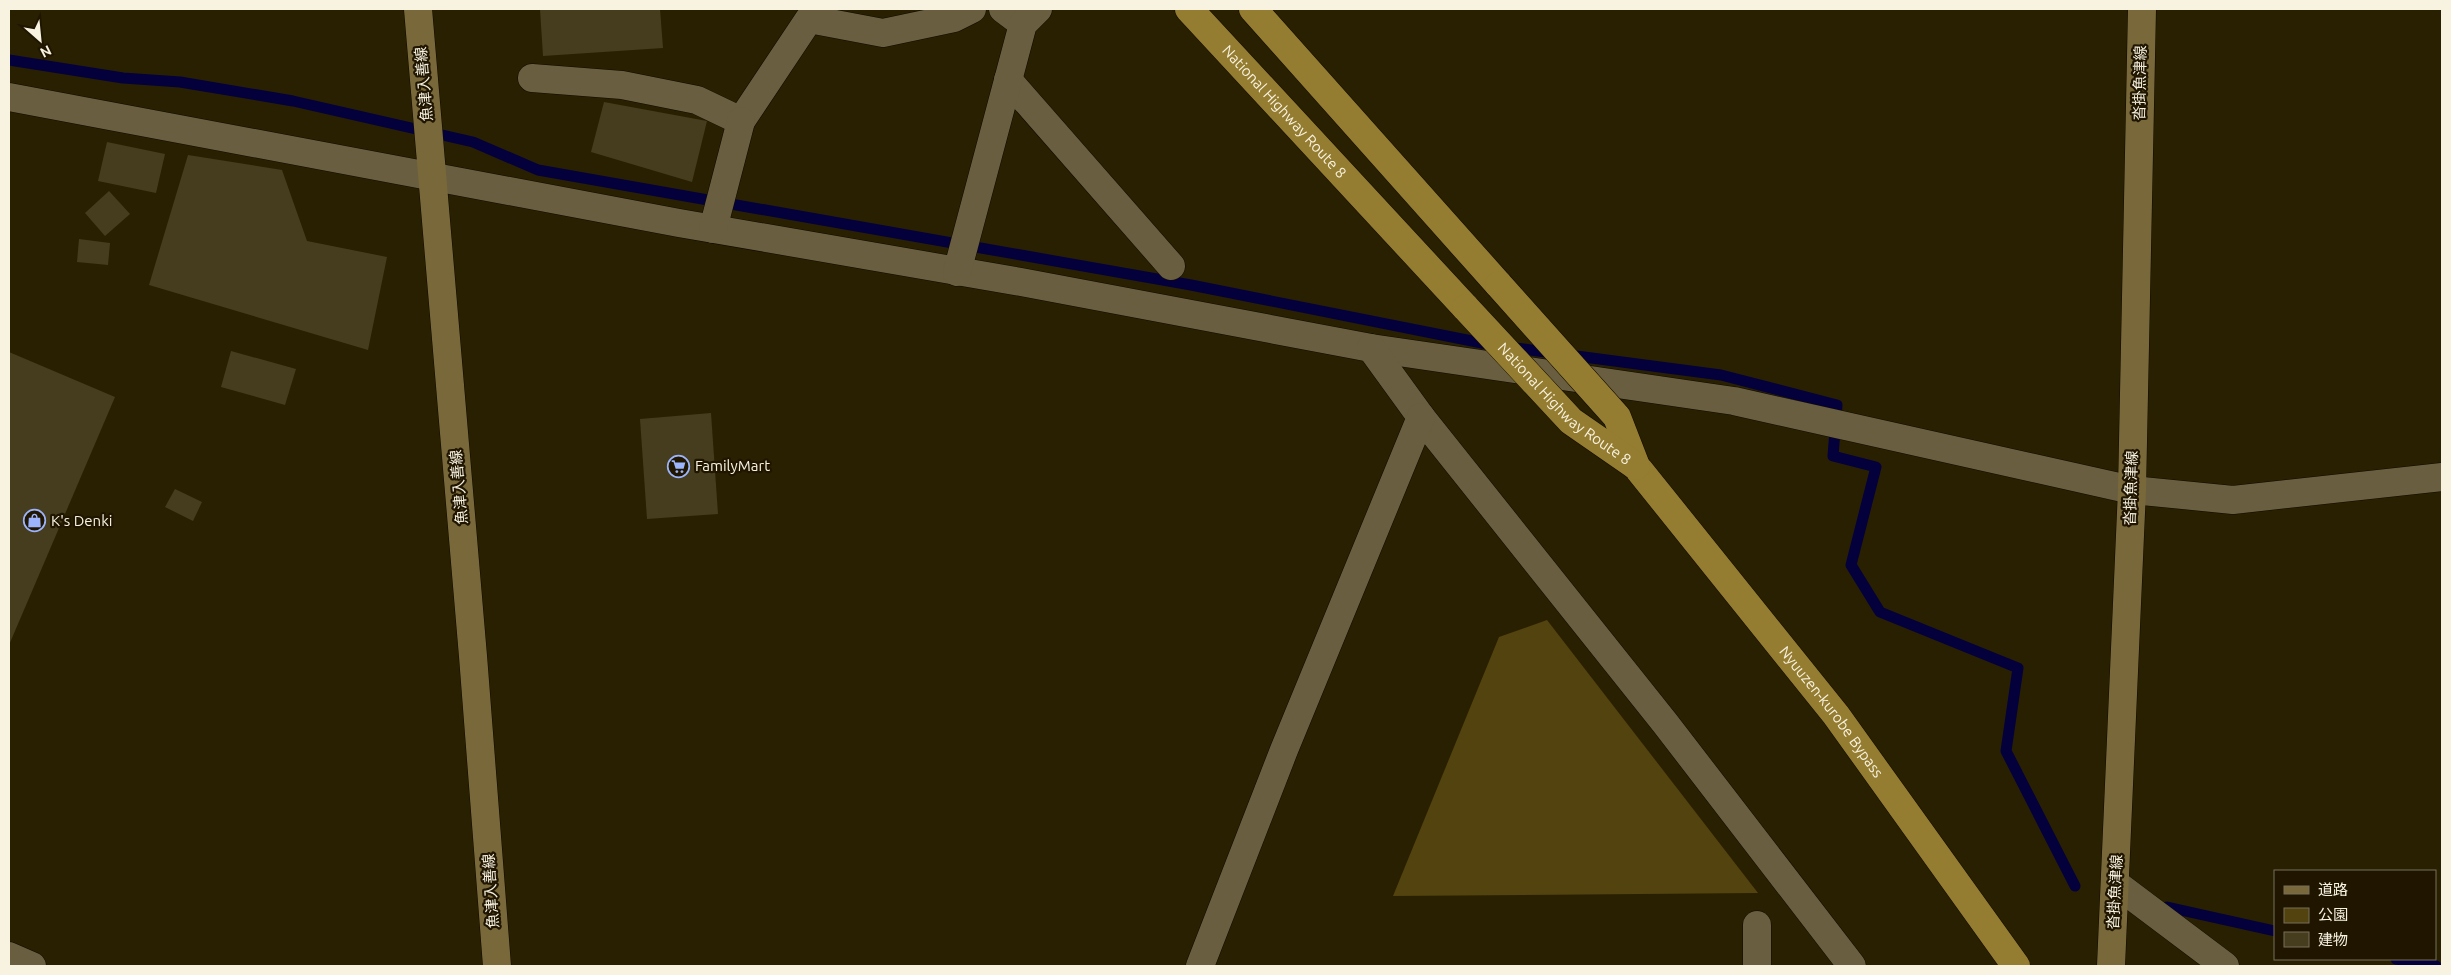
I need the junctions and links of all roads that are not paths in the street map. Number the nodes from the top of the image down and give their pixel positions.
1 (418, 9) edge
2 (972, 9) edge
3 (1189, 9) edge
4 (1253, 9) edge
5 (2142, 9) edge
6 (805, 14) edge
7 (1021, 14) edge
8 (532, 78) dead end
9 (1008, 80) junction
10 (9, 97) edge
11 (740, 122) junction
12 (432, 176) junction
13 (712, 229) junction
14 (1171, 266) dead end
15 (957, 272) junction
16 (1371, 348) junction
17 (1421, 417) junction
18 (1636, 466) junction
19 (2442, 477) edge
20 (2132, 490) junction
21 (2116, 884) junction
22 (1756, 925) dead end
23 (9, 956) edge
24 (32, 966) edge
25 (496, 966) edge
26 (1200, 966) edge
27 (1757, 966) edge
28 (1852, 966) edge
29 (2016, 966) edge
30 (2111, 966) edge
31 (2225, 966) edge

1 - 12 main road, 魚津入善線
2 - 6 street
3 - 18 highway, National Highway Route 8, bridge
4 - 18 highway, National Highway Route 8, bridge
5 - 20 main road, 沓掛魚津線
6 - 11 street
7 - 9 street
8 - 11 street
9 - 14 street
9 - 15 street
10 - 12 street
11 - 13 street
12 - 13 street
12 - 25 main road, 魚津入善線
13 - 15 street
15 - 16 street
16 - 17 street
16 - 20 street
17 - 26 street
17 - 28 street
18 - 29 highway, Nyuuzen-kurobe Bypass
19 - 20 street
20 - 21 main road, 沓掛魚津線
21 - 30 main road, 沓掛魚津線
21 - 31 street
22 - 27 street
23 - 24 street

